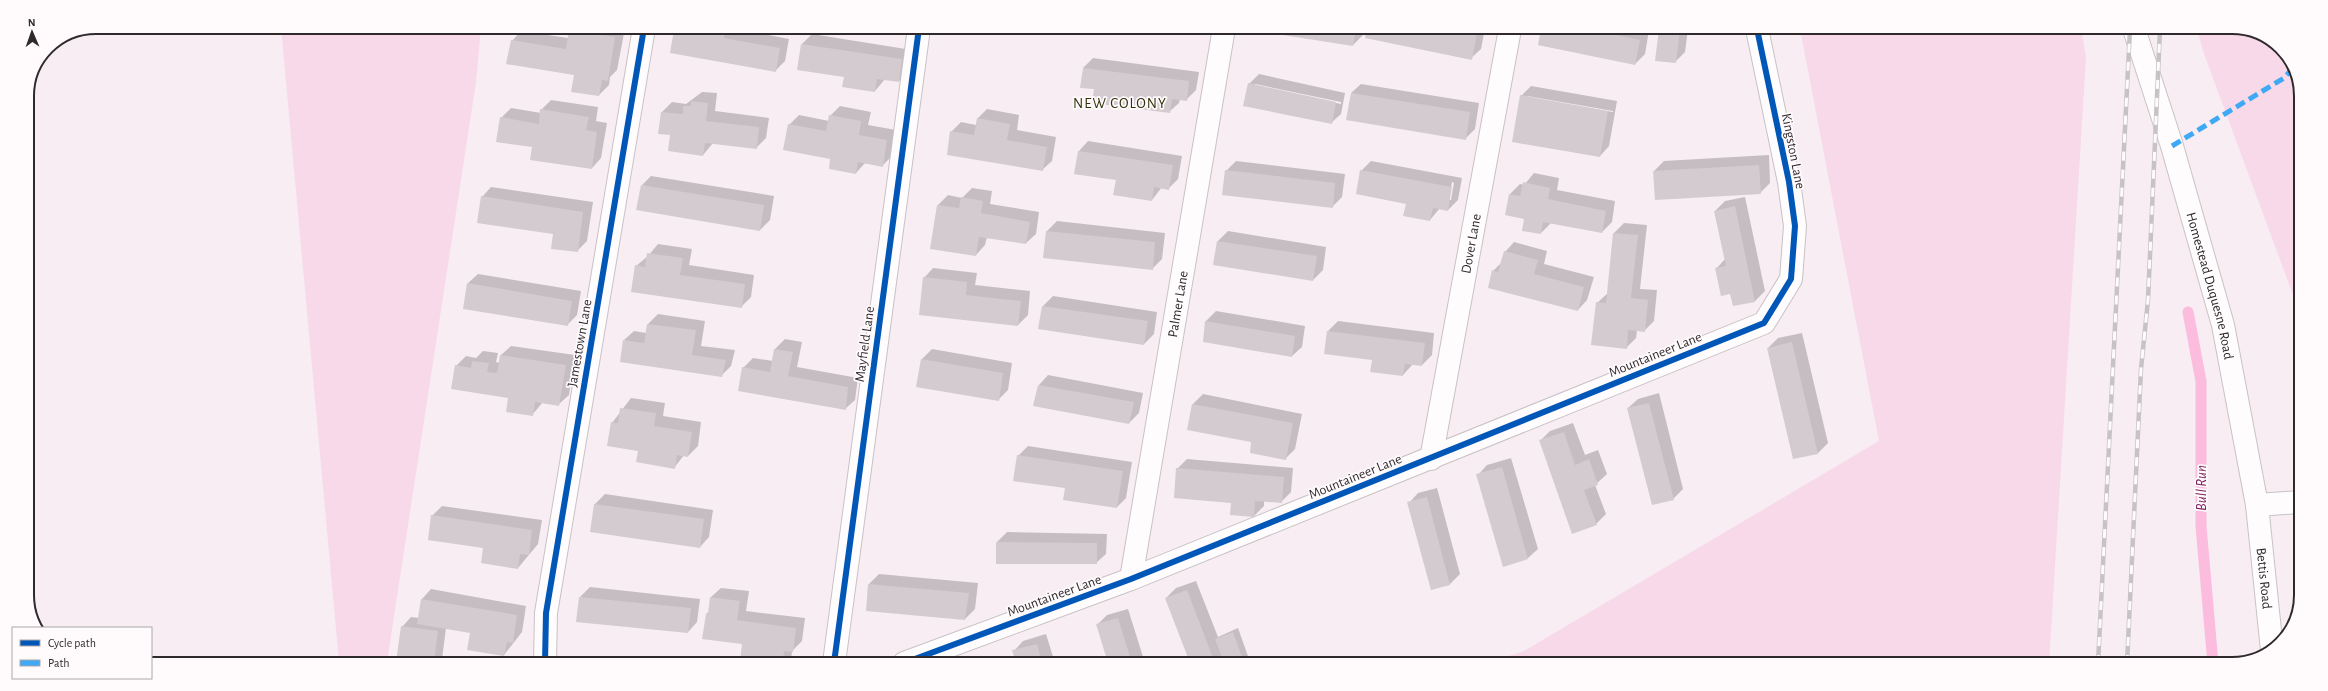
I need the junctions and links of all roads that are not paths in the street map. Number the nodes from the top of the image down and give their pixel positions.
1 (643, 34) edge
2 (918, 34) edge
3 (1223, 34) edge
4 (1509, 34) edge
5 (1758, 34) edge
6 (2136, 34) edge
7 (1791, 279) joint
8 (1430, 459) junction
9 (2294, 502) edge
10 (2257, 505) junction
11 (1131, 579) junction
12 (2271, 643) edge
13 (545, 657) edge
14 (835, 657) edge
15 (920, 657) edge

1 - 13 street, Jamestown Lane
2 - 14 street, Mayfield Lane
3 - 11 street, Palmer Lane
4 - 8 street, Dover Lane
5 - 7 street, Kingston Lane
6 - 10 street, Homestead Duquesne Road
7 - 8 street, Mountaineer Lane
8 - 11 street, Mountaineer Lane
9 - 10 street
10 - 12 street, Bettis Road
11 - 15 street, Mountaineer Lane

